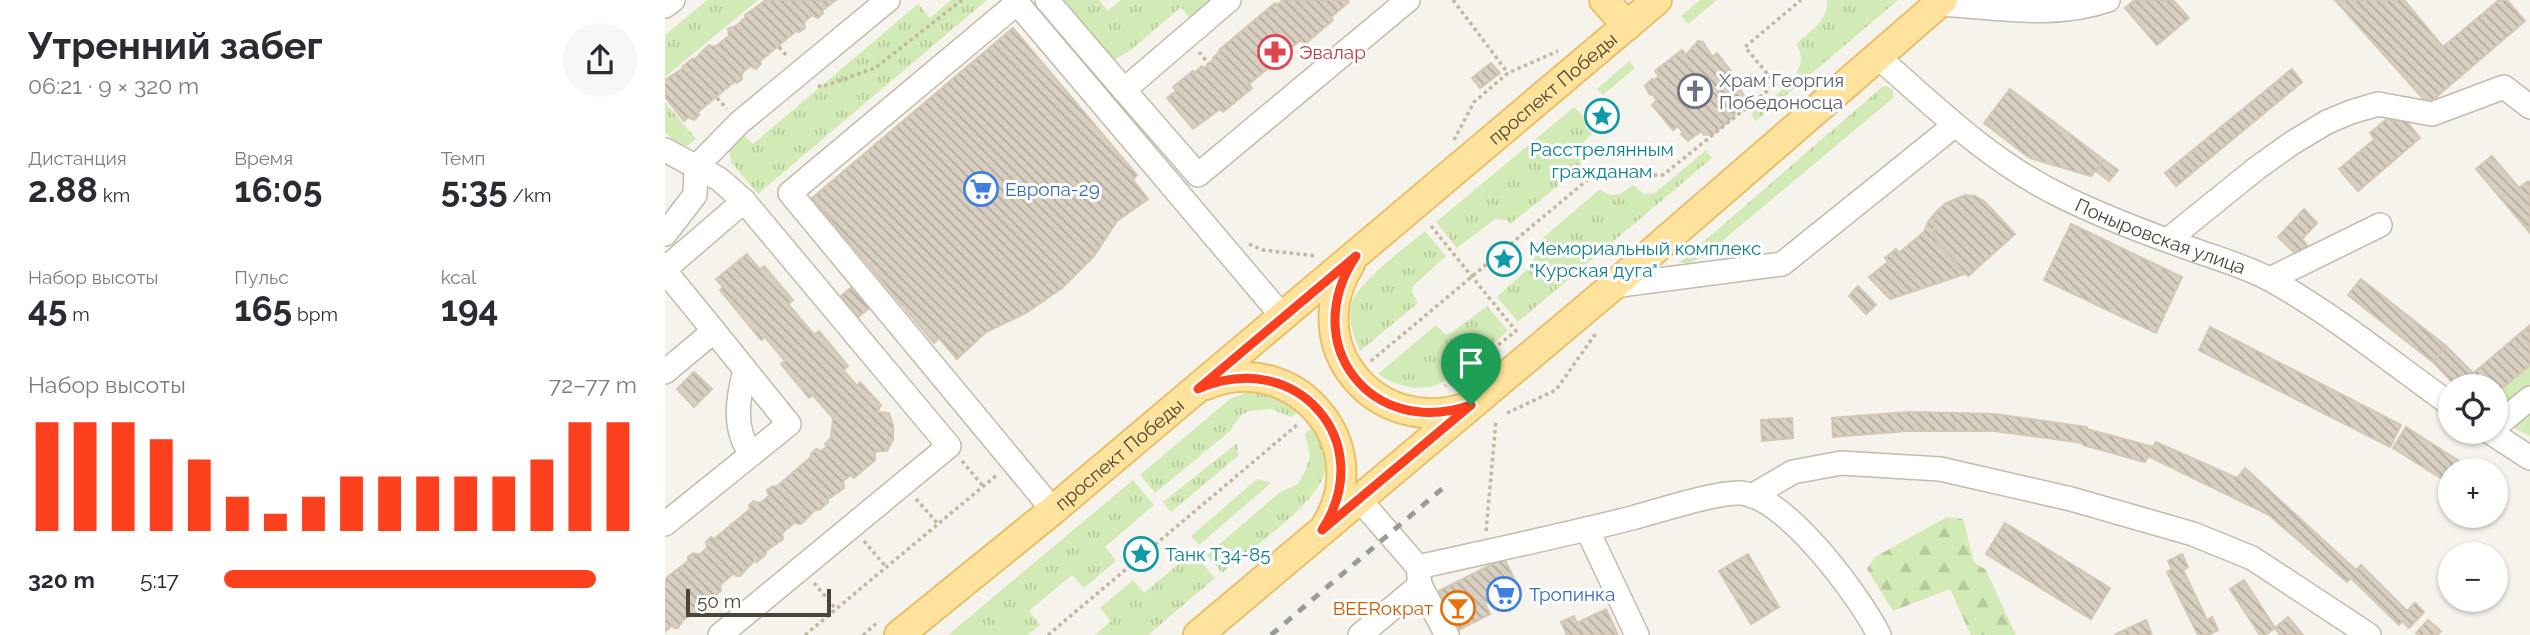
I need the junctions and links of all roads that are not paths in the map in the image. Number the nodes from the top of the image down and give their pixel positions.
1 (673, 0) edge
2 (888, 0) edge
3 (1047, 0) edge
4 (1229, 0) edge
5 (1408, 0) edge
6 (1604, 0) edge
7 (1657, 0) edge
8 (2109, 0) edge
9 (1941, 2) edge
10 (665, 6) edge
11 (1627, 26) junction
12 (1878, 57) junction
13 (1124, 90) junction
14 (2530, 107) edge
15 (1955, 125) junction
16 (665, 150) edge
17 (696, 167) junction
18 (744, 201) junction
19 (2380, 225) dead end
20 (665, 234) edge
21 (2169, 239) junction
22 (1356, 256) junction
23 (665, 270) edge
24 (2270, 279) junction
25 (1613, 286) junction
26 (1283, 317) junction
27 (714, 331) junction
28 (745, 370) junction
29 (665, 372) edge
30 (1198, 389) junction
31 (2438, 395) edge
32 (2530, 398) edge
33 (1471, 405) junction
34 (2508, 416) edge
35 (2508, 444) edge
36 (752, 454) junction
37 (2530, 458) edge
38 (1752, 496) junction
39 (1359, 499) junction
40 (1053, 510) junction
41 (665, 524) edge
42 (1587, 529) junction
43 (1322, 530) junction
44 (1419, 576) junction
45 (720, 635) edge
46 (899, 635) edge
47 (1198, 635) edge
48 (1360, 635) edge
49 (1447, 635) edge
50 (1637, 635) edge
51 (1879, 635) edge
52 (2369, 635) edge

1 - 10 street
2 - 17 street
3 - 13 street
4 - 13 street
5 - 13 street
6 - 11 main road
7 - 11 main road, проспект Победы
8 - 9 street
9 - 12 main road
11 - 22 main road, проспект Победы
12 - 15 street, Поныровская улица
12 - 25 main road
14 - 21 street
15 - 21 street, Поныровская улица
15 - 25 street
16 - 17 street
17 - 18 street
17 - 20 street
18 - 23 street
18 - 45 street
19 - 24 street
21 - 24 street, Поныровская улица
22 - 26 main road, проспект Победы
22 - 33 main road
23 - 27 street
24 - 31 street, Поныровская улица
25 - 33 main road
26 - 30 main road, проспект Победы
26 - 40 street
27 - 28 street
27 - 29 street
28 - 36 street
28 - 36 street
30 - 40 main road, проспект Победы
30 - 43 main road
32 - 34 street
33 - 39 main road
35 - 37 street
36 - 41 street
38 - 42 street
38 - 51 street
38 - 52 street
39 - 43 main road
39 - 44 street
40 - 46 main road, проспект Победы
42 - 44 street
42 - 50 street
43 - 47 main road
44 - 48 street
44 - 49 street

